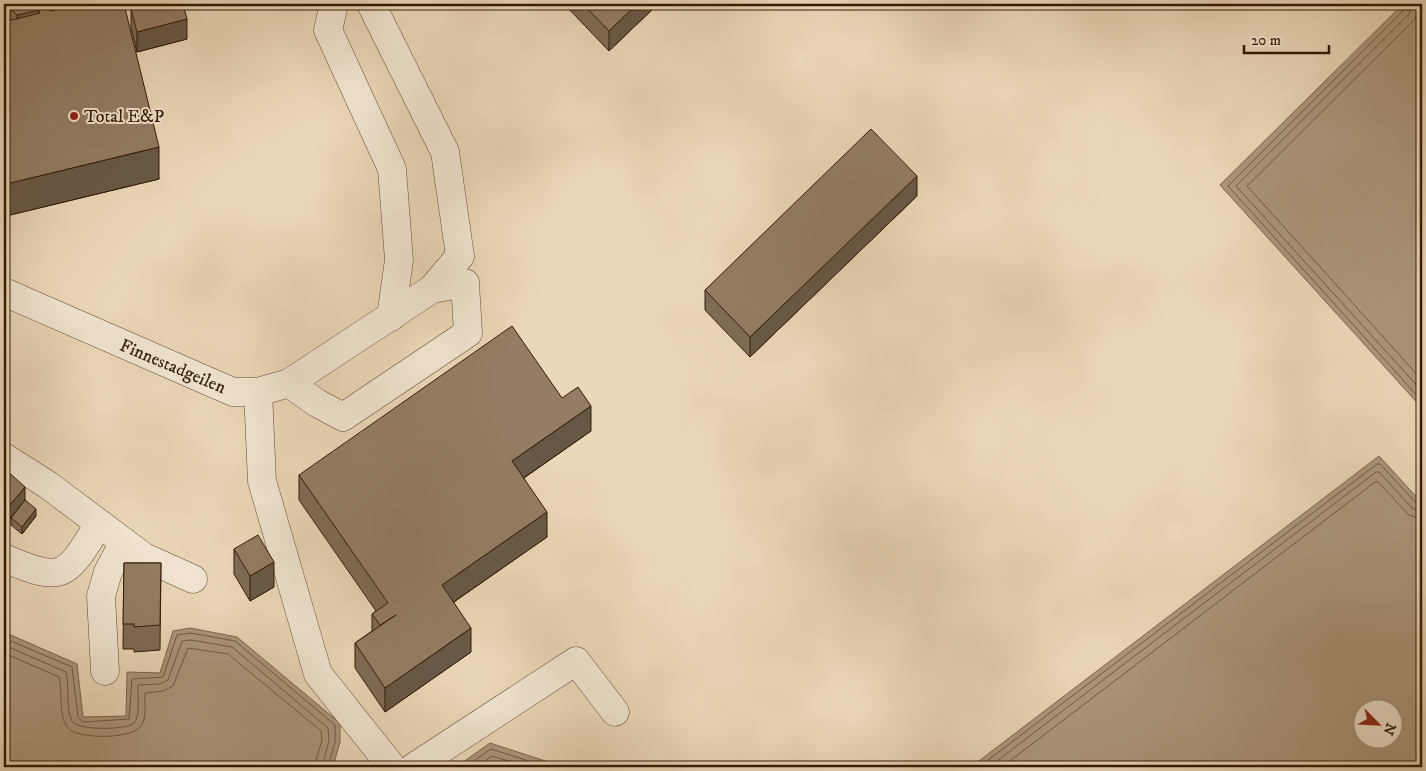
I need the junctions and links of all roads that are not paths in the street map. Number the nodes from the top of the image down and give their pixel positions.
1 (334, 4) edge
2 (371, 4) edge
3 (432, 289) junction
4 (4, 292) edge
5 (391, 317) junction
6 (289, 383) junction
7 (258, 392) junction
8 (4, 457) edge
9 (99, 524) junction
10 (134, 550) junction
11 (4, 558) edge
12 (193, 579) dead end
13 (105, 671) dead end
14 (615, 712) dead end
15 (392, 767) edge
16 (414, 767) edge

1 - 5 street
2 - 3 street
3 - 5 street, Finnestadgeilen
3 - 6 street
4 - 7 street, Finnestadgeilen
5 - 6 street, Finnestadgeilen
6 - 7 street, Finnestadgeilen
7 - 15 street
8 - 9 street
9 - 10 street
9 - 11 street
10 - 12 street
10 - 13 street
14 - 16 street

